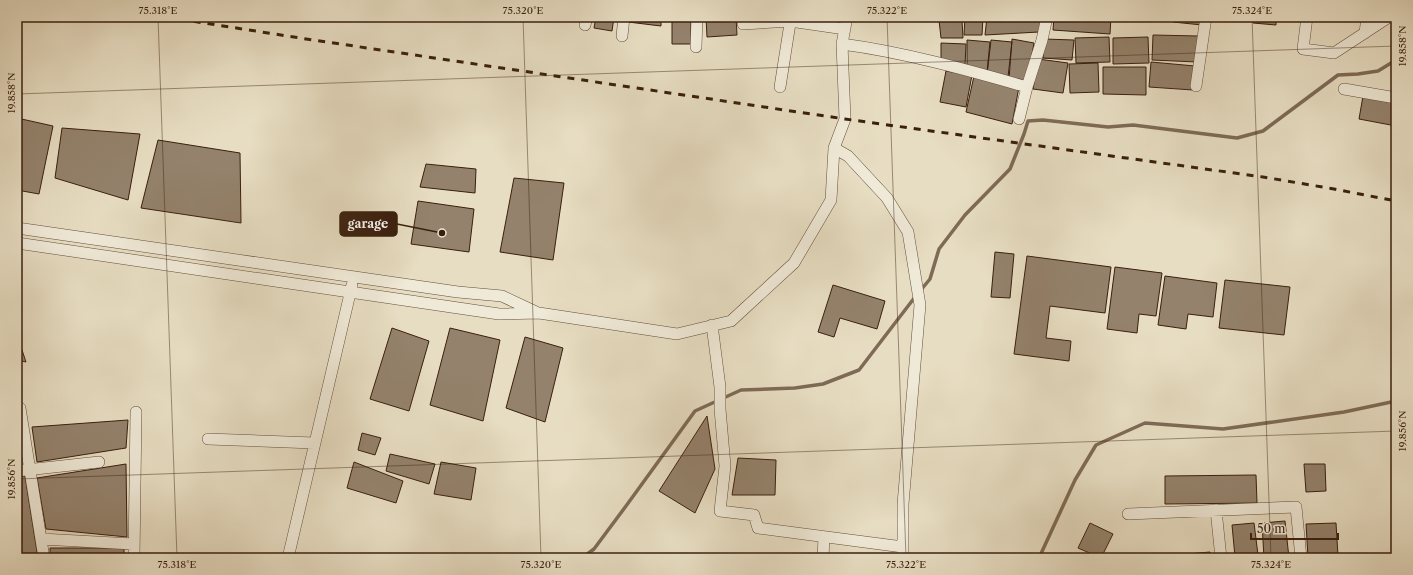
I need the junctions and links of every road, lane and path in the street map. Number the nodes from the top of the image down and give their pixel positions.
1 (624, 17) edge
2 (697, 17) edge
3 (742, 17) edge
4 (847, 17) edge
5 (1047, 17) edge
6 (1206, 17) edge
7 (1307, 17) edge
8 (1367, 17) edge
9 (1389, 17) edge
10 (791, 19) edge
11 (845, 29) junction
12 (1365, 33) junction
13 (622, 36) dead end
14 (842, 44) junction
15 (696, 47) dead end
16 (1027, 86) junction
17 (1196, 86) dead end
18 (780, 87) dead end
19 (1344, 89) dead end
20 (1396, 98) edge
21 (1019, 119) dead end
22 (834, 148) junction
23 (17, 228) edge
24 (17, 243) edge
25 (354, 277) junction
26 (350, 292) junction
27 (538, 313) junction
28 (712, 325) junction
29 (20, 408) dead end
30 (136, 412) dead end
31 (208, 439) dead end
32 (314, 443) junction
33 (99, 462) dead end
34 (30, 470) junction
35 (17, 471) edge
36 (1216, 510) junction
37 (1128, 514) dead end
38 (824, 537) junction
39 (40, 539) junction
40 (133, 544) junction
41 (903, 552) edge
42 (44, 558) edge
43 (134, 558) edge
44 (288, 558) edge
45 (823, 558) edge
46 (1221, 558) edge
47 (1301, 558) edge

1 - 13 street
2 - 15 street
3 - 10 street
4 - 11 street
5 - 16 street
6 - 17 street
7 - 12 street
8 - 12 street
9 - 12 street
10 - 11 street
10 - 18 street
11 - 14 street
14 - 16 street
14 - 22 street
16 - 21 street
19 - 20 street
22 - 28 street
22 - 41 street
23 - 25 street
24 - 26 street
25 - 26 street
25 - 27 street
26 - 27 street
26 - 32 street
27 - 28 street
28 - 38 street
29 - 34 street
30 - 40 street
31 - 32 street
32 - 44 street
33 - 34 street
34 - 35 street
34 - 39 street
36 - 37 street
36 - 46 street
36 - 47 street
38 - 41 street
38 - 45 street
39 - 40 street
39 - 42 street
40 - 43 street

